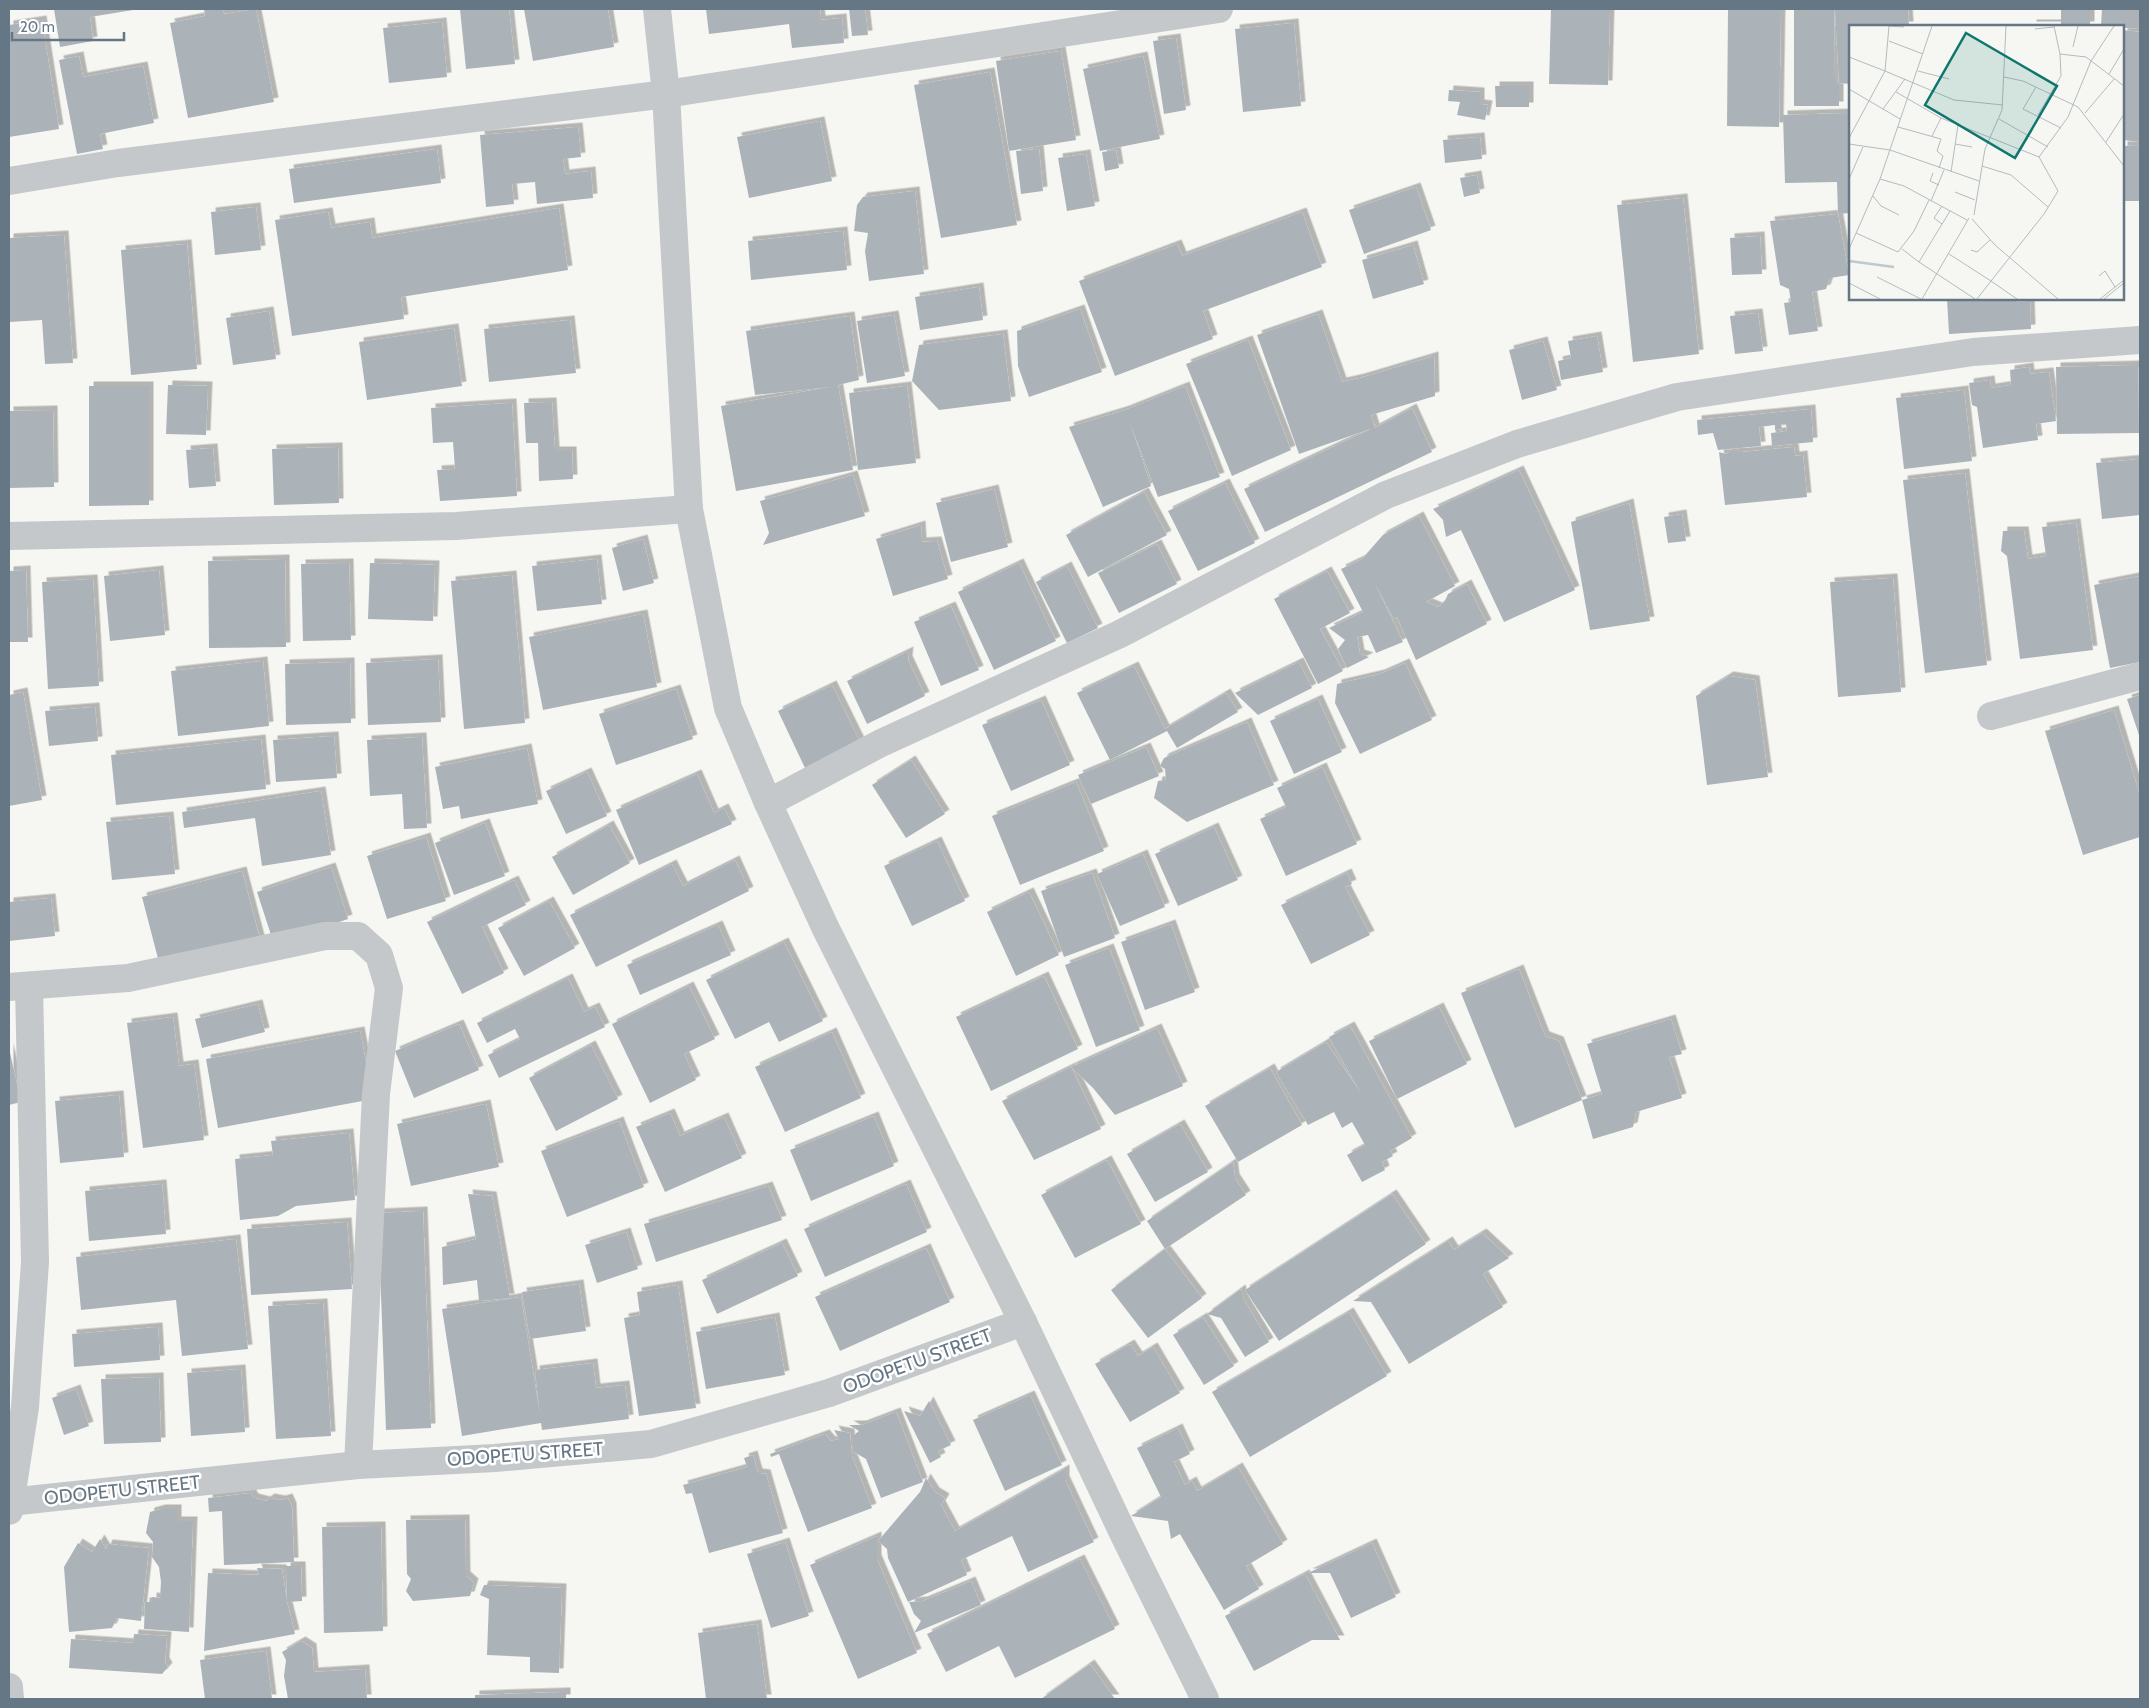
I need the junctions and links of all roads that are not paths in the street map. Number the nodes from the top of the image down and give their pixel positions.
1 (657, 9) edge
2 (1219, 9) edge
3 (666, 94) junction
4 (9, 181) edge
5 (2140, 340) edge
6 (689, 509) junction
7 (9, 536) edge
8 (2140, 676) edge
9 (1991, 716) dead end
10 (768, 803) junction
11 (19, 986) edge
12 (1023, 1322) junction
13 (358, 1466) junction
14 (9, 1502) edge
15 (9, 1511) edge
16 (9, 1687) edge
17 (10, 1699) edge
18 (1205, 1699) edge

1 - 3 street
2 - 3 street
3 - 4 street
3 - 6 street
5 - 10 street
6 - 7 street
6 - 10 street
8 - 9 street
10 - 12 street
11 - 13 street
11 - 14 street
12 - 13 street, ODOPETU STREET
12 - 18 street
13 - 14 street, ODOPETU STREET
14 - 15 street
16 - 17 street

